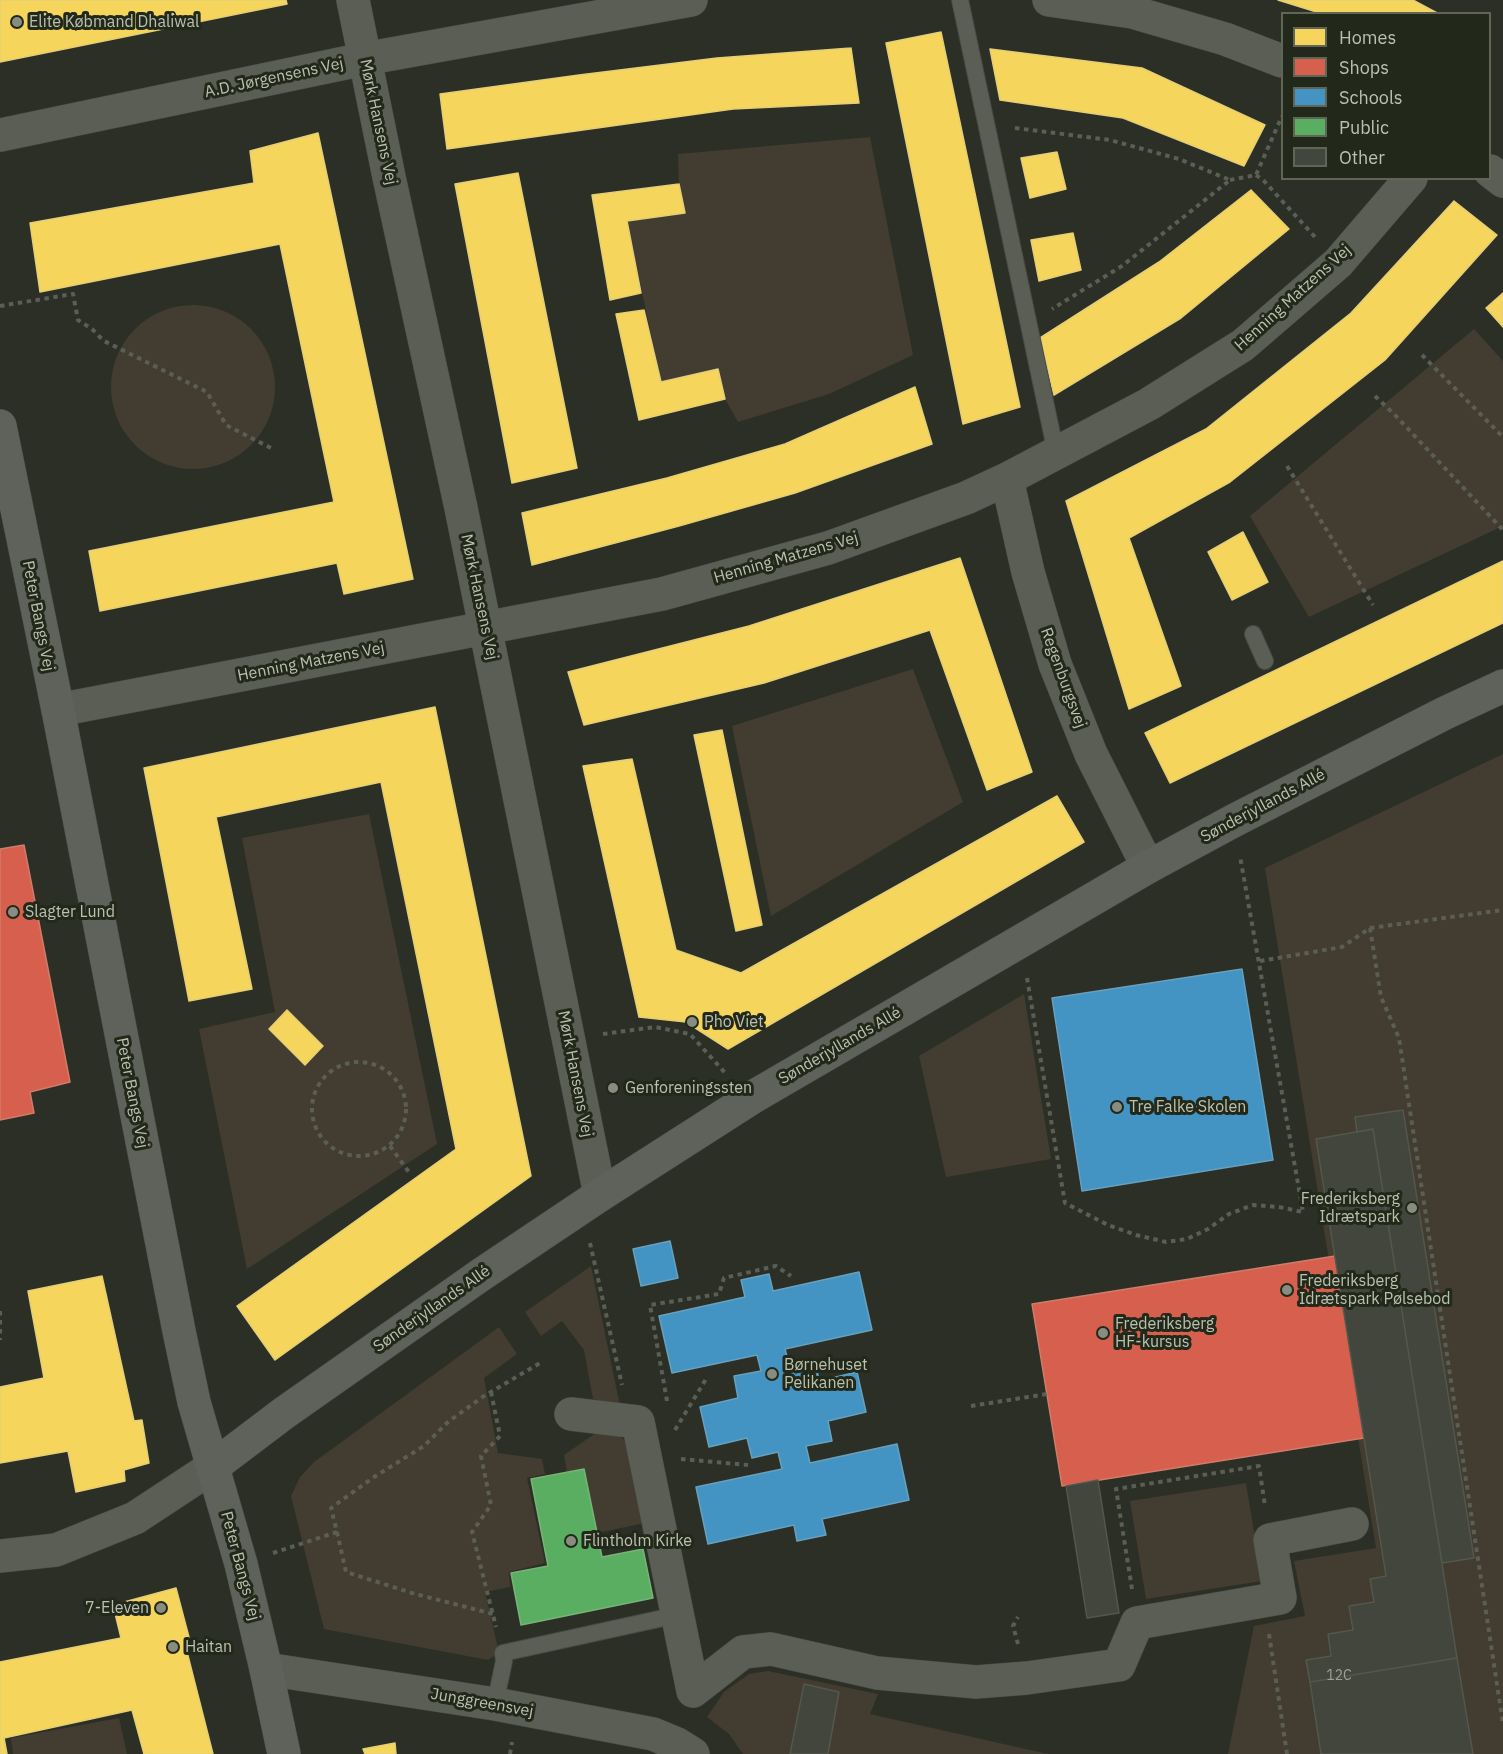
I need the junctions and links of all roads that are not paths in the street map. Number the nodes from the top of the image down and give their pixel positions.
1 (353, 0) edge
2 (691, 0) edge
3 (960, 0) edge
4 (1049, 0) edge
5 (364, 58) junction
6 (1281, 61) edge
7 (0, 135) edge
8 (1491, 172) edge
9 (1409, 180) edge
10 (1503, 181) edge
11 (0, 426) edge
12 (1056, 453) junction
13 (1008, 479) junction
14 (486, 628) junction
15 (1253, 634) dead end
16 (1265, 661) dead end
17 (1503, 686) edge
18 (58, 710) junction
19 (1148, 867) junction
20 (591, 1201) junction
21 (571, 1414) dead end
22 (214, 1466) junction
23 (1352, 1524) dead end
24 (0, 1556) edge
25 (677, 1615) junction
26 (267, 1669) junction
27 (495, 1704) junction
28 (284, 1754) edge
29 (693, 1754) edge

1 - 5 street, Mørk Hansens Vej
2 - 5 street, A.D. Jørgensens Vej
3 - 12 lane
4 - 6 street
5 - 7 street, A.D. Jørgensens Vej
5 - 14 street, Mørk Hansens Vej
8 - 10 street
9 - 12 street, Henning Matzens Vej
11 - 18 street, Peter Bangs Vej
12 - 13 street, Henning Matzens Vej
13 - 14 street, Henning Matzens Vej
13 - 19 street, Regenburgsvej
14 - 18 street, Henning Matzens Vej
14 - 20 street, Mørk Hansens Vej
15 - 16 lane
17 - 19 street, Sønderjyllands Allé
18 - 22 street, Peter Bangs Vej
19 - 20 street, Sønderjyllands Allé
20 - 22 street, Sønderjyllands Allé
21 - 25 street
22 - 24 street
22 - 26 street, Peter Bangs Vej
23 - 25 street
25 - 27 lane
26 - 27 street, Junggreensvej
26 - 28 street, Peter Bangs Vej
27 - 29 street, Junggreensvej

